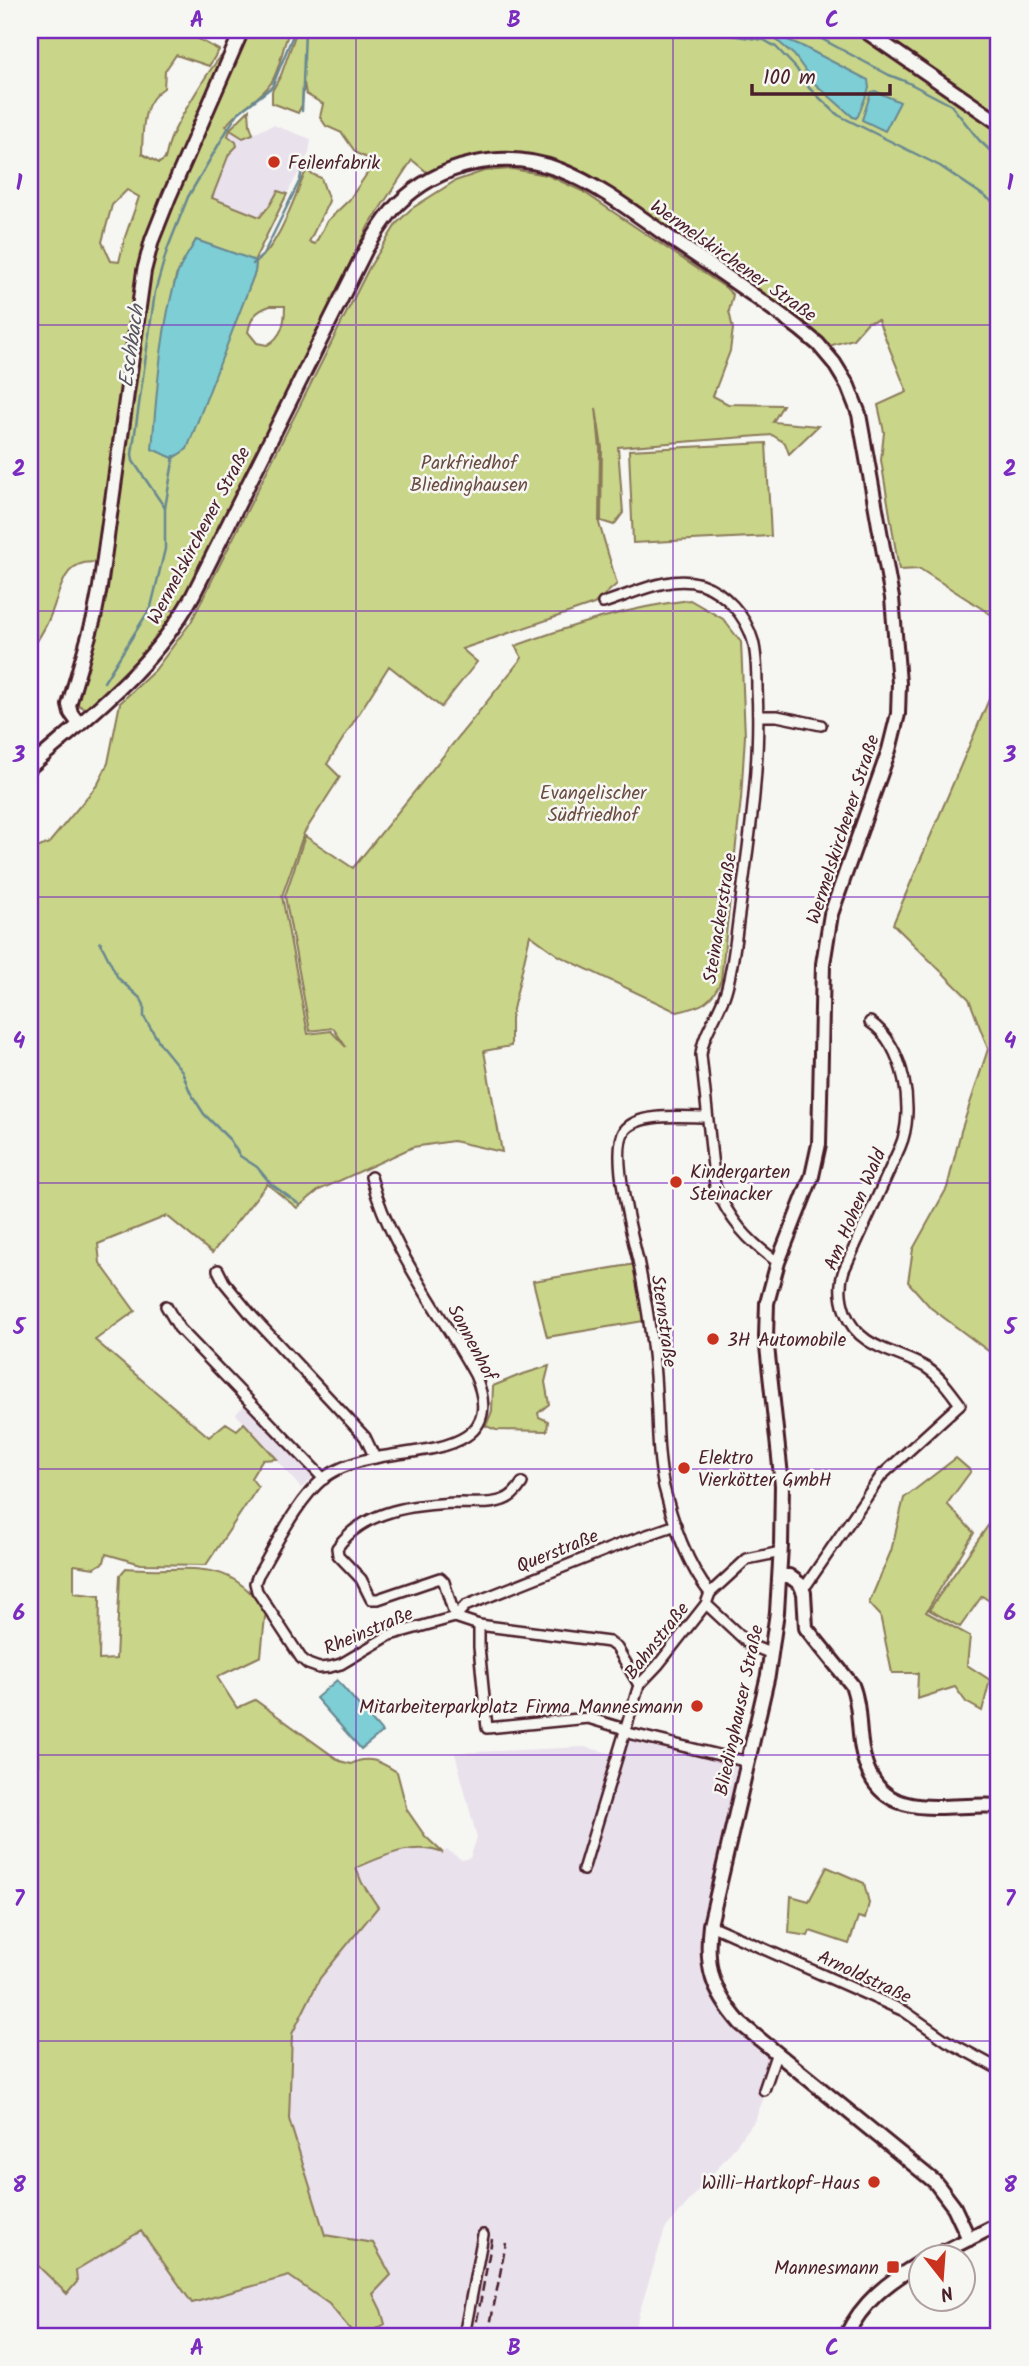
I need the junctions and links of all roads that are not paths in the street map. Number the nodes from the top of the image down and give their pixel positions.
1 (242, 30) edge
2 (864, 30) edge
3 (999, 123) edge
4 (603, 603) dead end
5 (759, 716) junction
6 (79, 724) junction
7 (821, 725) dead end
8 (30, 767) edge
9 (870, 1022) dead end
10 (706, 1117) junction
11 (371, 1177) dead end
12 (778, 1262) junction
13 (218, 1270) dead end
14 (166, 1306) dead end
15 (375, 1458) junction
16 (324, 1479) junction
17 (522, 1483) dead end
18 (676, 1525) junction
19 (781, 1552) junction
20 (780, 1576) junction
21 (256, 1583) joint
22 (802, 1588) junction
23 (710, 1594) junction
24 (706, 1604) junction
25 (455, 1617) junction
26 (479, 1625) junction
27 (772, 1654) junction
28 (639, 1685) junction
29 (624, 1730) junction
30 (748, 1762) junction
31 (999, 1806) edge
32 (583, 1870) dead end
33 (710, 1925) junction
34 (776, 2055) junction
35 (999, 2069) edge
36 (764, 2090) dead end
37 (999, 2224) edge
38 (483, 2235) dead end
39 (969, 2239) junction
40 (959, 2244) edge
41 (906, 2272) edge
42 (464, 2336) edge
43 (846, 2336) edge

1 - 6 main road
2 - 3 main road
4 - 5 street, Steinackerstraße
5 - 7 street
5 - 10 street, Steinackerstraße
6 - 8 main road, Wermelskirchener Straße
6 - 12 main road, Wermelskirchener Straße
9 - 22 street, Am Hohen Wald
10 - 12 street, Steinackerstraße
10 - 18 street, Sternstraße
11 - 15 street, Sonnenhof
12 - 19 main road, Bliedinghauser Straße
13 - 15 street
14 - 16 street
15 - 16 street, Sonnenhof
16 - 21 street, Sonnenhof
17 - 25 street
18 - 23 street, Sternstraße
18 - 25 street, Querstraße
19 - 20 main road, Bliedinghauser Straße
19 - 23 street, Bahnstraße
20 - 22 main road
20 - 27 main road, Bliedinghauser Straße
21 - 25 street, Rheinstraße
22 - 31 main road
23 - 24 street, Bahnstraße
24 - 27 street
24 - 28 street, Bahnstraße
25 - 26 street
26 - 28 street
26 - 29 street
27 - 30 main road, Bliedinghauser Straße
28 - 29 street, Bahnstraße
29 - 30 street
29 - 32 street, Bahnstraße
30 - 33 main road, Bliedinghauser Straße
33 - 34 main road, Bliedinghauser Straße
33 - 35 street, Arnoldstraße
34 - 36 street
34 - 39 main road, Bliedinghauser Straße
37 - 39 main road
38 - 42 street
39 - 40 main road
41 - 43 main road

